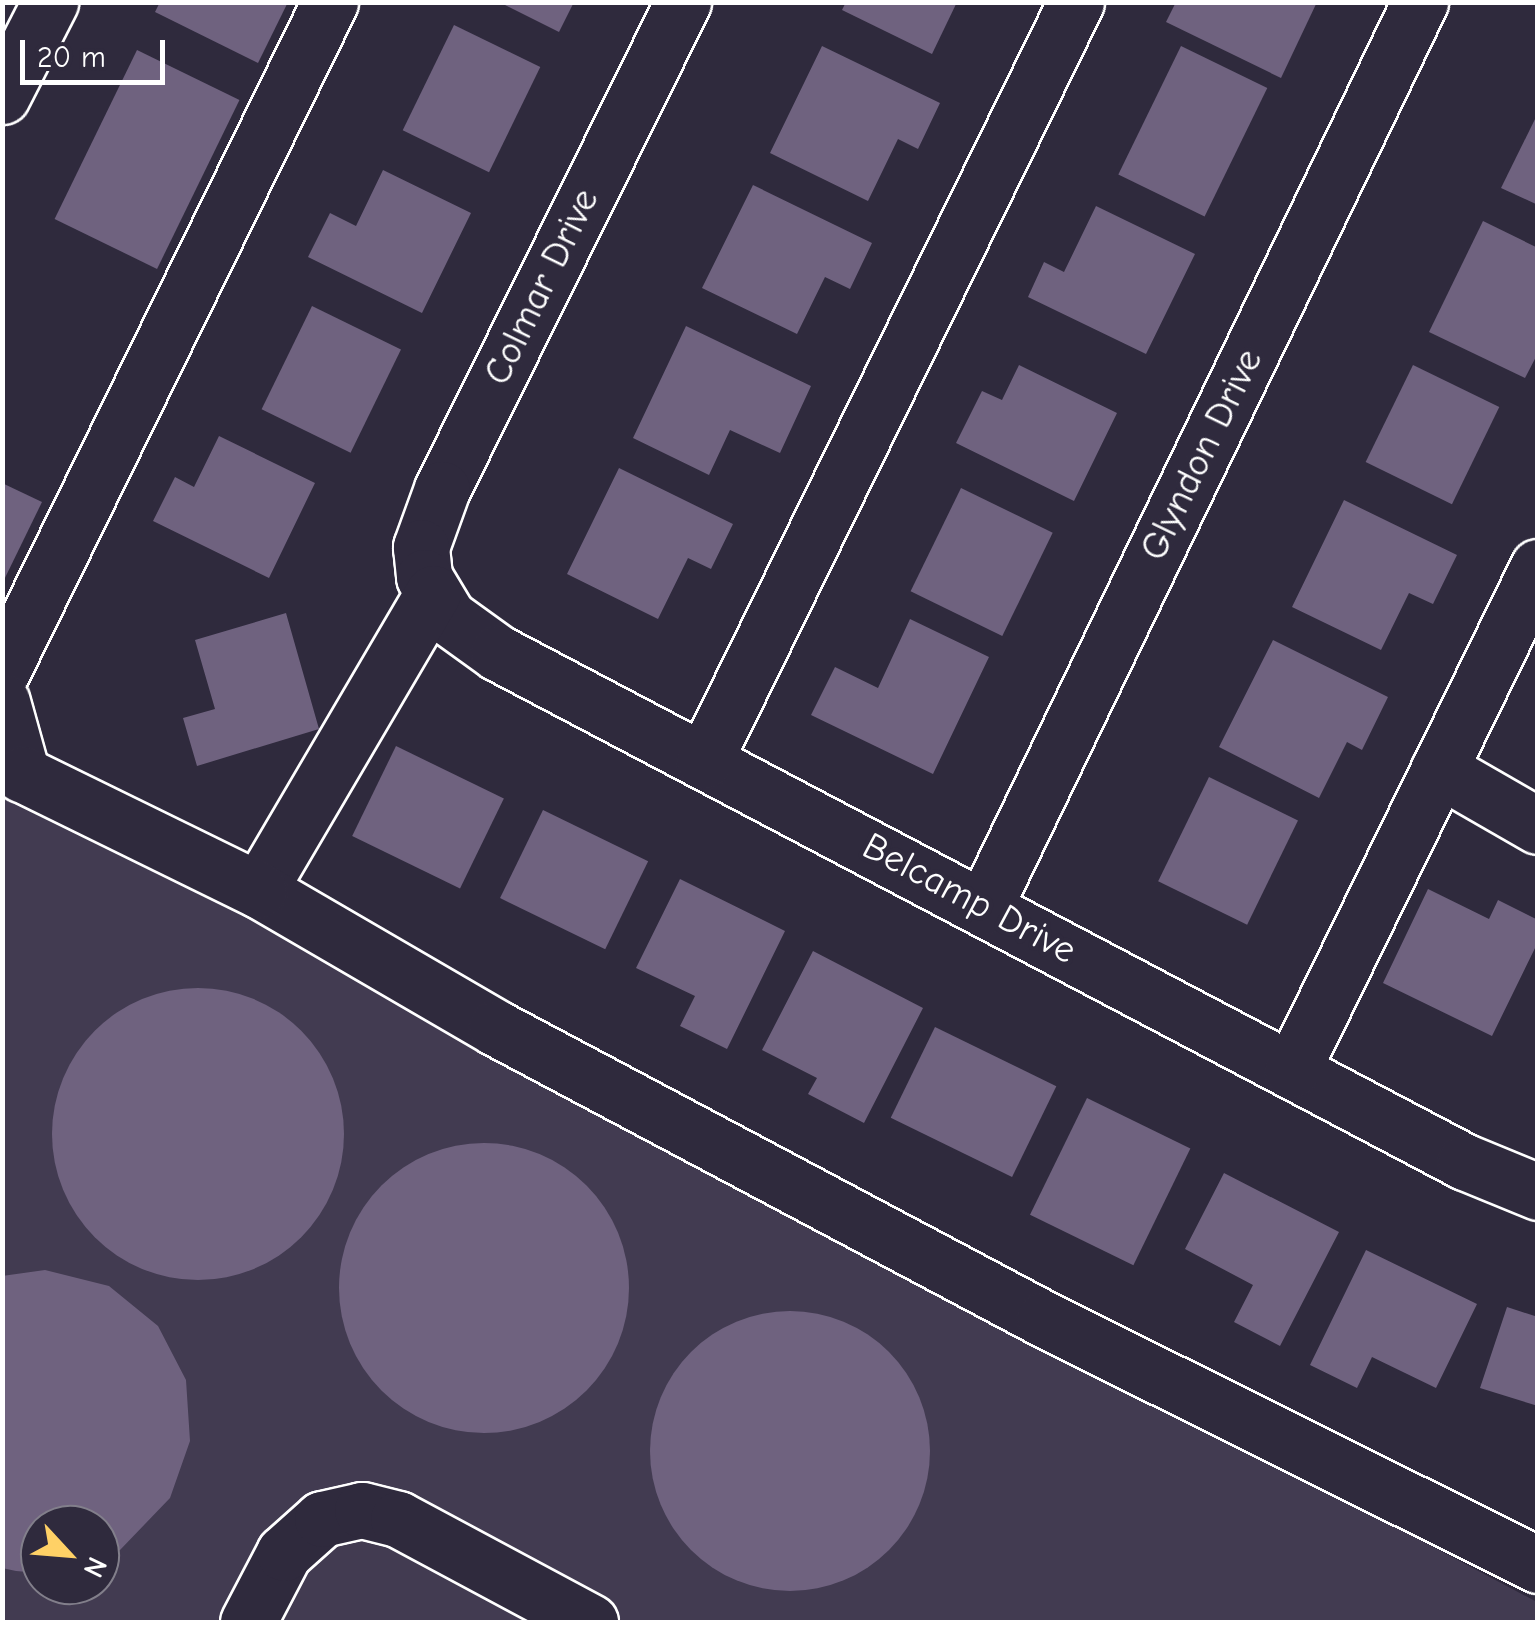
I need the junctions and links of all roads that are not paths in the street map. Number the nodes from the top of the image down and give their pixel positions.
1 (50, 2) edge
2 (330, 2) edge
3 (683, 2) edge
4 (1076, 2) edge
5 (1420, 2) edge
6 (2, 96) edge
7 (1538, 567) edge
8 (428, 585) junction
9 (2, 671) edge
10 (2, 702) edge
11 (704, 760) junction
12 (1439, 769) junction
13 (1538, 826) edge
14 (259, 890) junction
15 (984, 907) junction
16 (1292, 1070) junction
17 (1538, 1192) edge
18 (1538, 1565) edge
19 (248, 1622) edge
20 (590, 1622) edge

1 - 6 street
2 - 9 street
3 - 8 street, Colmar Drive
4 - 11 street
5 - 15 street, Glyndon Drive
7 - 12 street
8 - 11 street, Belcamp Drive
8 - 14 street
10 - 14 street
11 - 15 street, Belcamp Drive
12 - 13 street
12 - 16 street
14 - 18 street
15 - 16 street, Belcamp Drive
16 - 17 street, Belcamp Drive
19 - 20 street

